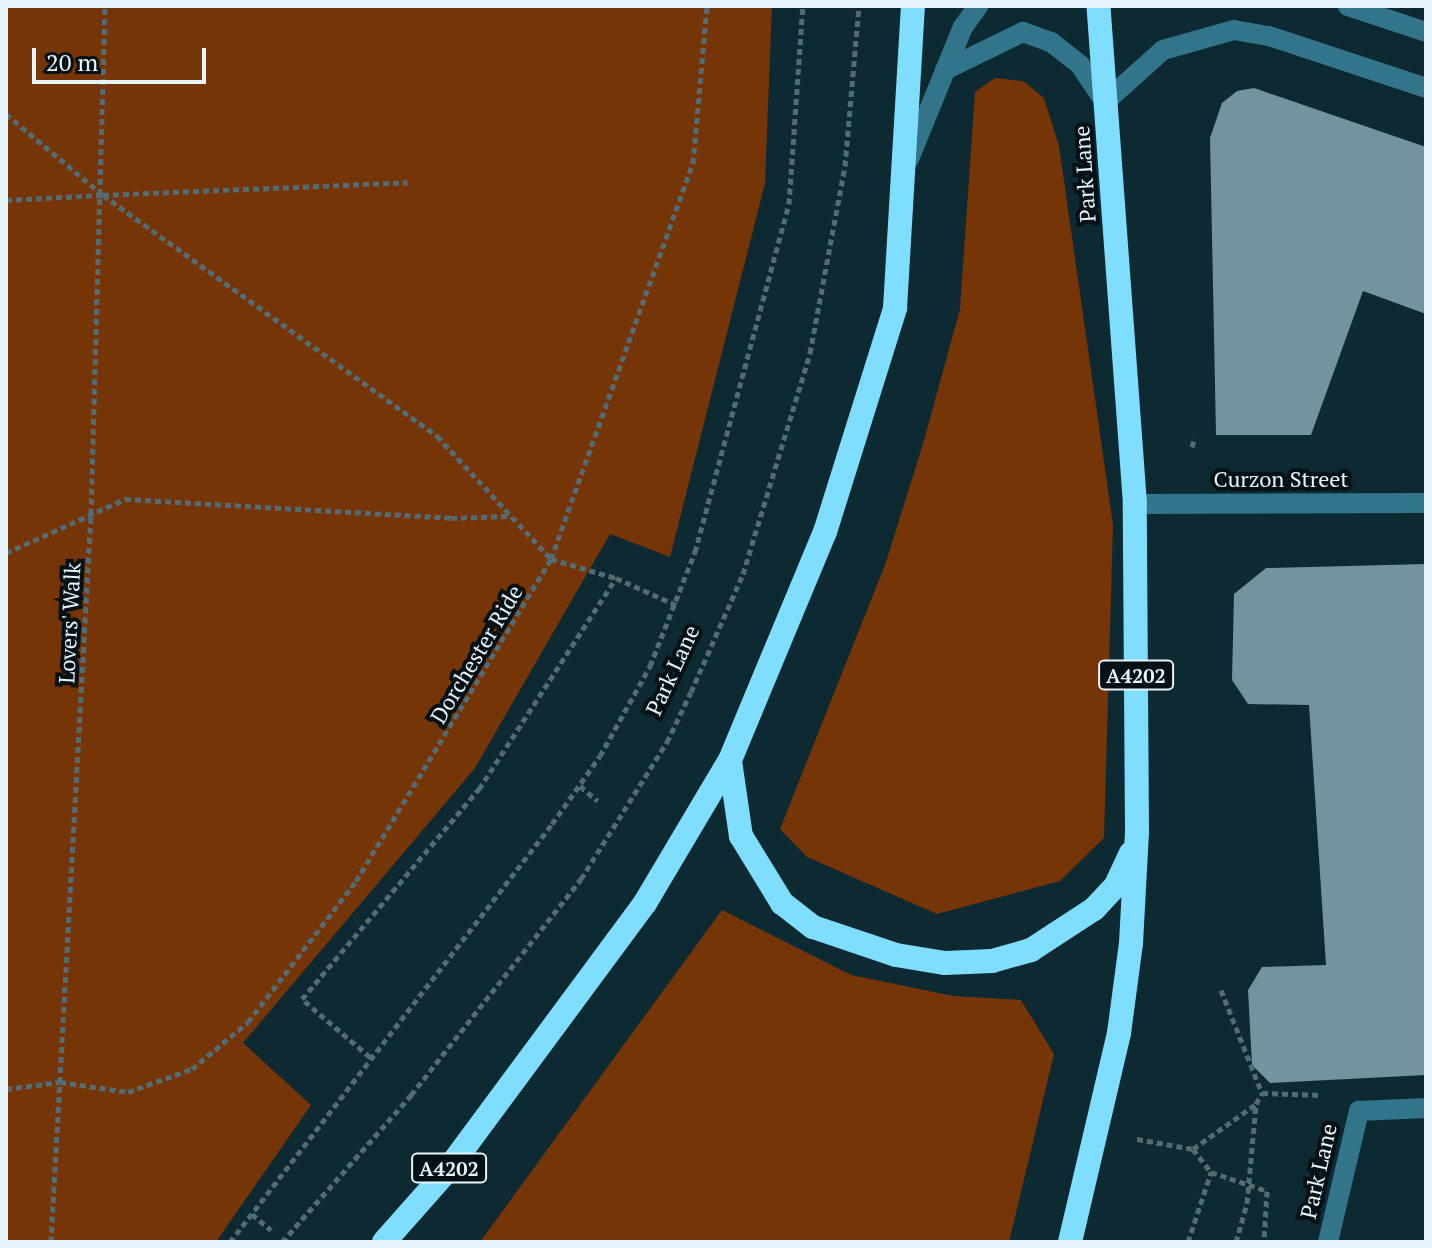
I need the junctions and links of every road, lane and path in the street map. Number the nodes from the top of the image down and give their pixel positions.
1 (105, 6) edge
2 (707, 6) edge
3 (803, 6) edge
4 (859, 6) edge
5 (913, 6) edge
6 (978, 6) edge
7 (1098, 6) edge
8 (1348, 6) edge
9 (1426, 32) edge
10 (945, 70) junction
11 (1426, 88) edge
12 (1105, 102) junction
13 (6, 114) edge
14 (906, 169) junction
15 (408, 182) dead end
16 (103, 195) junction
17 (6, 200) edge
18 (1195, 437) dead end
19 (1192, 447) dead end
20 (1426, 503) edge
21 (1135, 504) junction
22 (91, 514) junction
23 (507, 516) junction
24 (6, 553) edge
25 (551, 559) junction
26 (616, 578) junction
27 (676, 605) junction
28 (730, 760) junction
29 (580, 786) junction
30 (598, 801) dead end
31 (1137, 831) junction
32 (1221, 990) dead end
33 (370, 1057) junction
34 (60, 1082) junction
35 (6, 1089) edge
36 (1262, 1093) junction
37 (1330, 1096) dead end
38 (1256, 1104) junction
39 (1426, 1108) edge
40 (1098, 1132) junction
41 (1193, 1149) junction
42 (1211, 1172) junction
43 (1249, 1188) junction
44 (252, 1214) junction
45 (271, 1230) dead end
46 (51, 1242) edge
47 (230, 1242) edge
48 (282, 1242) edge
49 (384, 1242) edge
50 (1070, 1242) edge
51 (1188, 1242) edge
52 (1236, 1242) edge
53 (1264, 1242) edge
54 (1328, 1242) edge

1 - 16 path, Lovers' Walk
2 - 25 path, Dorchester Ride
3 - 27 path
4 - 48 path, Park Lane
5 - 14 highway, A4202
6 - 10 street
7 - 12 highway, Park Lane / A4202
8 - 9 street
10 - 12 street
10 - 14 street
11 - 12 street
12 - 21 highway, Park Lane / A4202
13 - 16 path
14 - 28 highway, A4202
15 - 16 path
16 - 17 path
16 - 22 path, Lovers' Walk
16 - 23 path
18 - 19 path
20 - 21 street, Curzon Street
21 - 31 highway, Park Lane / A4202
22 - 23 path
22 - 24 path
22 - 34 path, Lovers' Walk
23 - 25 path
25 - 26 path
25 - 34 path, Dorchester Ride
26 - 27 path
26 - 33 path
27 - 29 path
28 - 31 highway, A4202
28 - 49 highway, A4202
29 - 30 path
29 - 33 path
31 - 40 highway, Park Lane / A4202
32 - 36 path
33 - 44 path
34 - 35 path, Dorchester Ride
34 - 46 path, Lovers' Walk
36 - 37 path
36 - 38 path
38 - 41 path
38 - 43 path
39 - 54 street, Park Lane
40 - 41 path
40 - 50 highway, Park Lane / A4202
41 - 42 path
42 - 43 path
42 - 51 path
43 - 52 path
43 - 53 path
44 - 45 path
44 - 47 path

